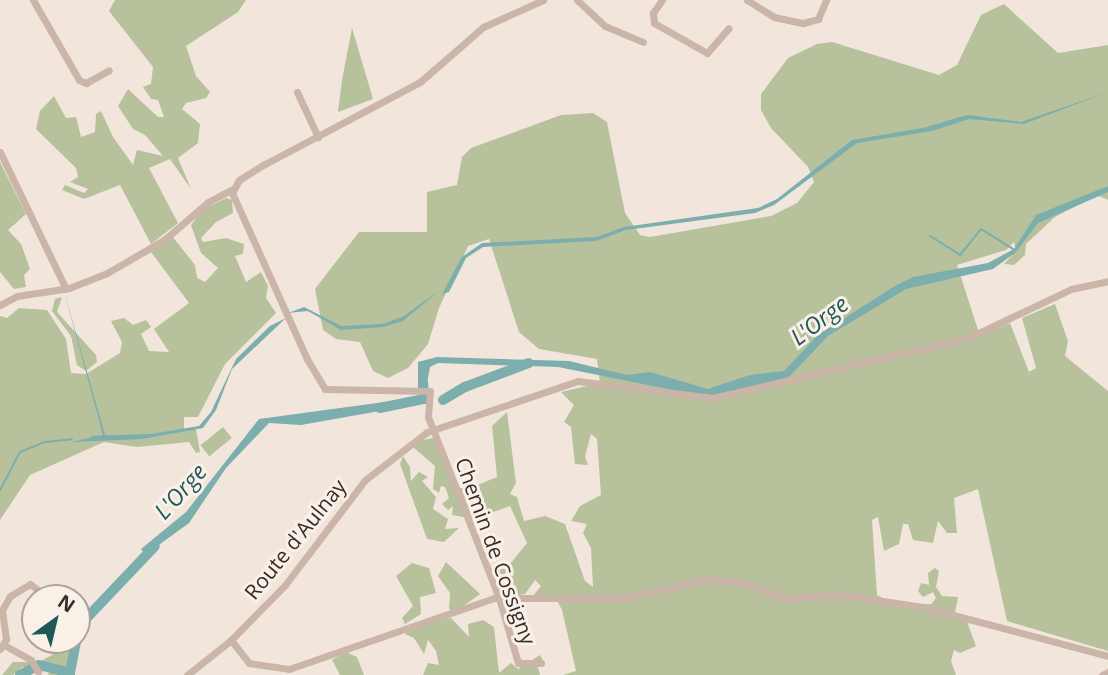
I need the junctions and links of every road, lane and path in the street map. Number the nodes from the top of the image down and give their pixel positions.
1 (33, 0) edge
2 (543, 0) edge
3 (577, 0) edge
4 (662, 0) edge
5 (747, 0) edge
6 (826, 0) edge
7 (729, 28) dead end
8 (643, 42) dead end
9 (109, 70) dead end
10 (297, 92) dead end
11 (318, 137) junction
12 (0, 152) edge
13 (233, 189) junction
14 (1108, 281) edge
15 (66, 289) junction
16 (0, 305) edge
17 (434, 430) junction
18 (21, 589) edge
19 (499, 598) junction
20 (231, 640) junction
21 (2, 647) edge
22 (1108, 656) edge
23 (250, 663) junction
24 (541, 663) dead end
25 (38, 672) dead end
26 (1108, 673) edge
27 (187, 675) edge
28 (258, 675) edge
29 (1102, 675) edge

1 - 9 street
2 - 11 street
3 - 8 street
4 - 7 street
5 - 6 street
10 - 11 street
11 - 13 street
12 - 15 street
13 - 15 street
13 - 17 street, Chemin de Cossigny
14 - 17 street, Route d'Aulnay
15 - 16 street
17 - 19 street, Chemin de Cossigny
17 - 20 street, Route d'Aulnay
18 - 21 street
19 - 22 street
19 - 23 street
19 - 24 street, Chemin de Cossigny
20 - 23 street
20 - 27 street, Route d'Aulnay
21 - 25 street
23 - 28 street
26 - 29 street

